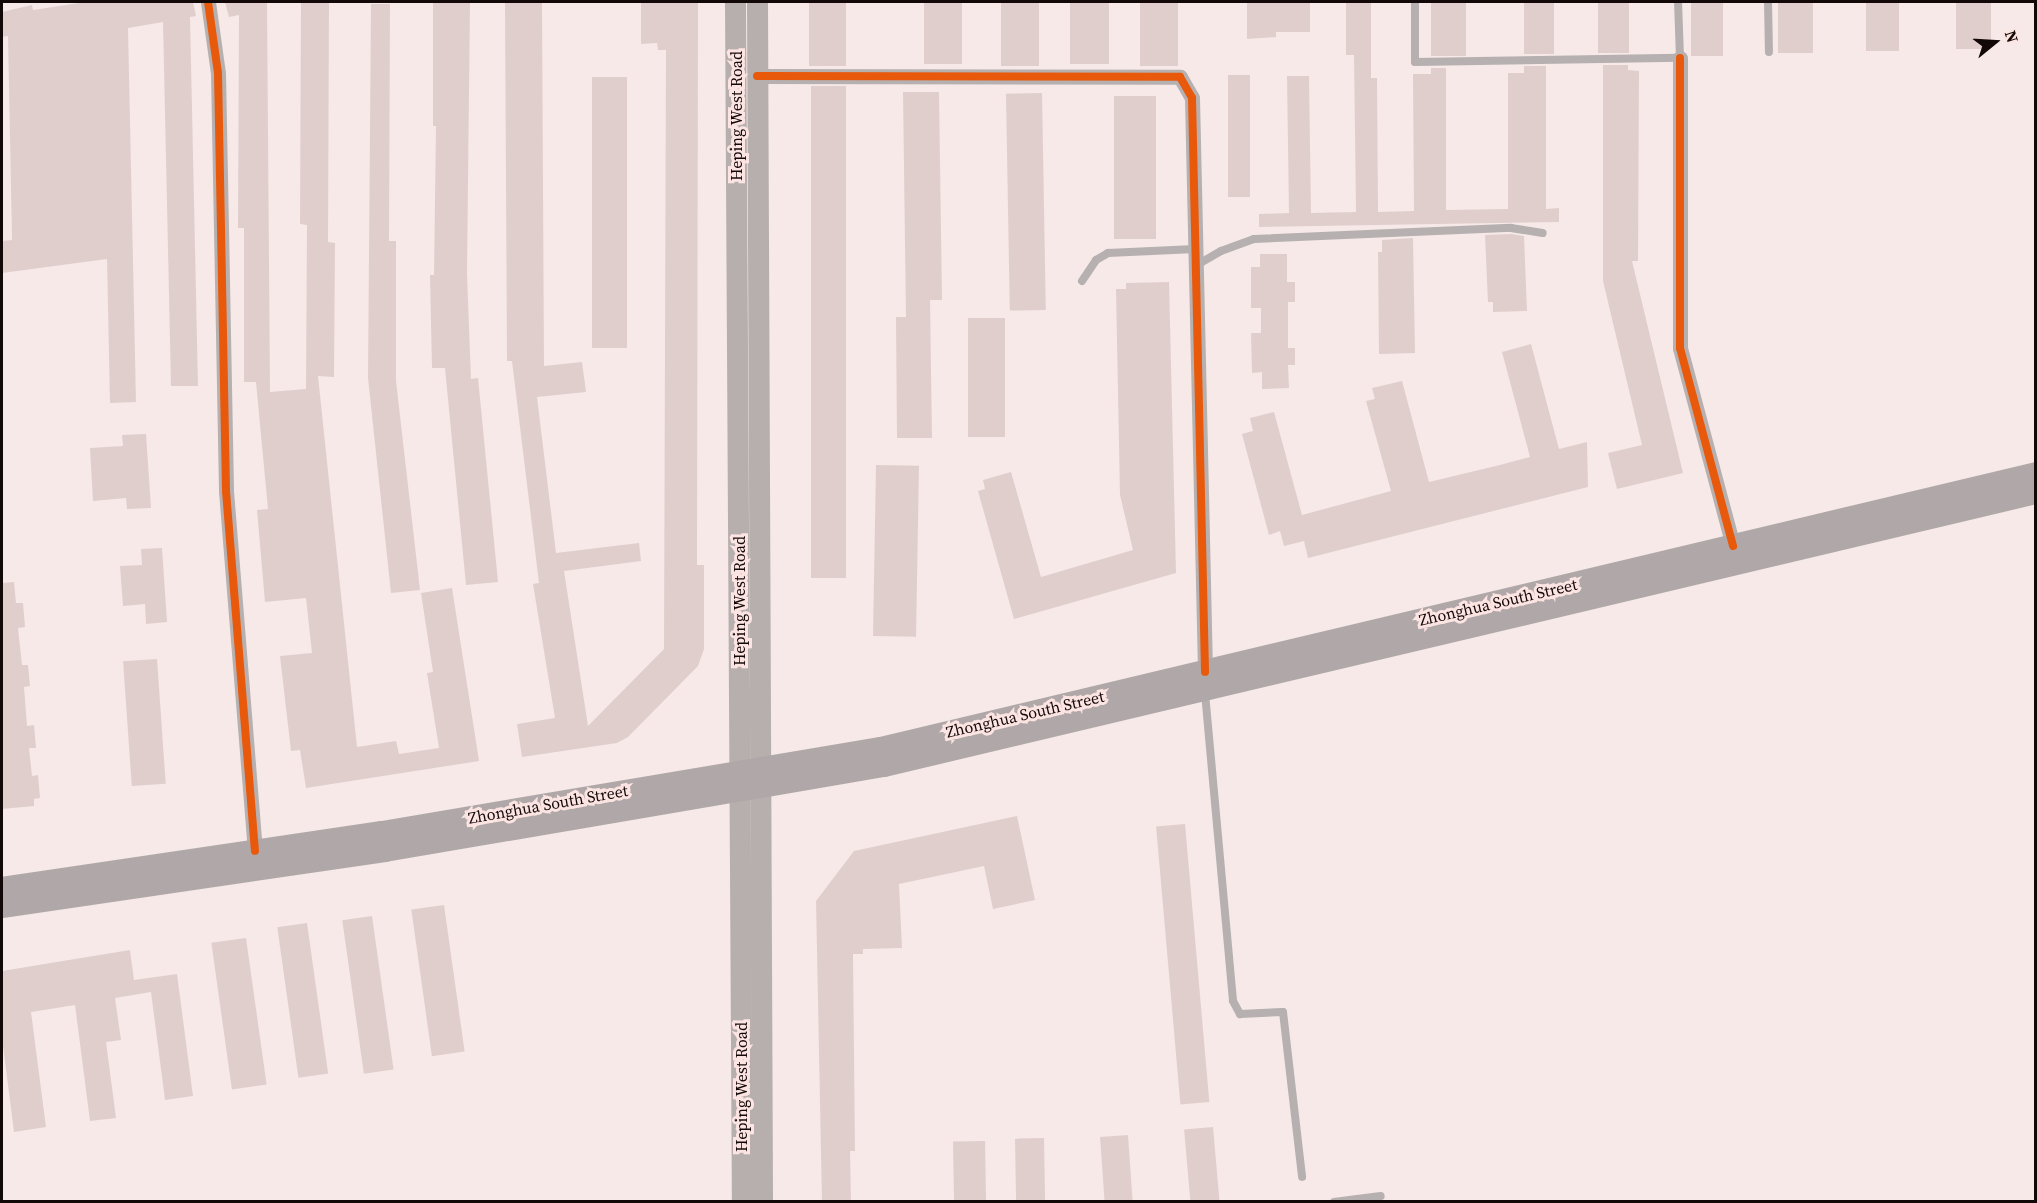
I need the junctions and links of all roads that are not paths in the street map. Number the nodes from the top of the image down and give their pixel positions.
1 (208, 2) edge
2 (735, 2) edge
3 (757, 2) edge
4 (1415, 2) edge
5 (1678, 2) edge
6 (1768, 2) edge
7 (1769, 52) dead end
8 (1680, 58) junction
9 (757, 76) junction
10 (1544, 233) dead end
11 (1195, 249) junction
12 (1196, 266) junction
13 (1082, 281) dead end
14 (2036, 473) edge
15 (2036, 493) edge
16 (1733, 546) junction
17 (1205, 682) junction
18 (750, 779) junction
19 (255, 850) junction
20 (2, 888) edge
21 (2, 907) edge
22 (1302, 1177) dead end
23 (1381, 1196) dead end
24 (742, 1202) edge
25 (762, 1202) edge
26 (1334, 1202) edge

1 - 19 street
2 - 18 main road, Heping West Road
3 - 9 main road, Heping West Road
4 - 8 lane
5 - 8 lane
6 - 7 lane
8 - 16 street
9 - 11 street
9 - 18 main road, Heping West Road
10 - 12 lane
11 - 12 street
11 - 13 lane
12 - 17 street
14 - 16 main road, Zhonghua South Street
15 - 17 main road, Zhonghua South Street
16 - 17 main road, Zhonghua South Street
17 - 18 main road, Zhonghua South Street
17 - 22 lane
18 - 19 main road, Zhonghua South Street
18 - 21 main road, Zhonghua South Street
18 - 24 main road, Heping West Road
18 - 25 main road, Heping West Road
19 - 20 main road, Zhonghua South Street
23 - 26 lane

